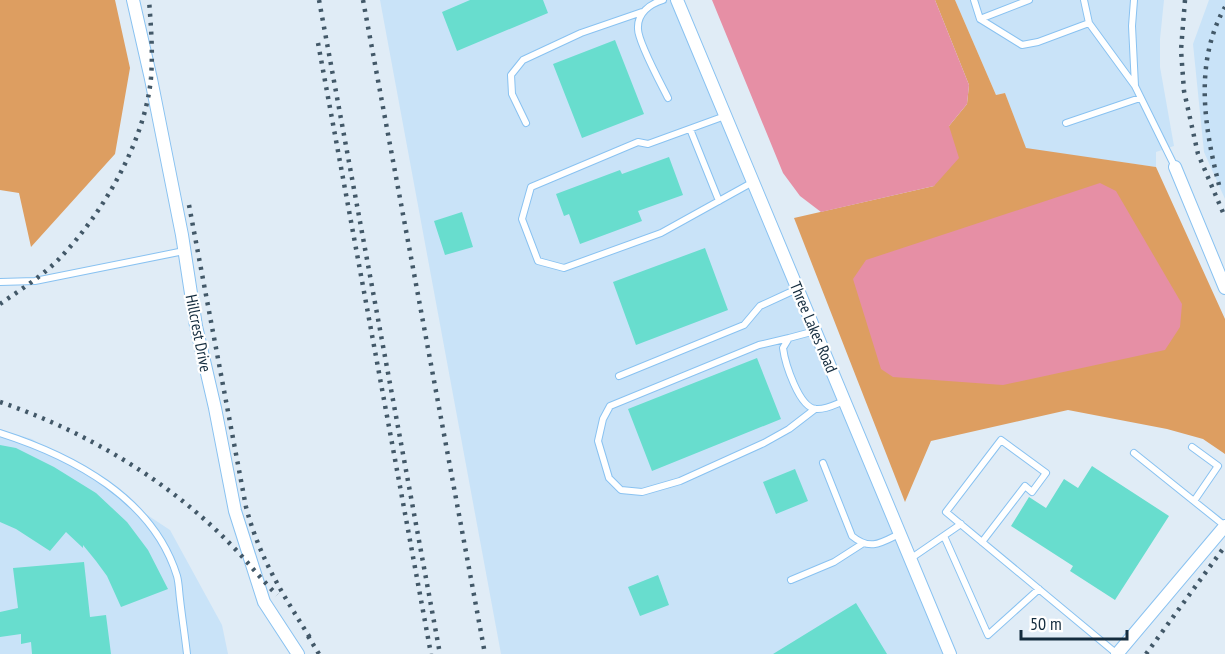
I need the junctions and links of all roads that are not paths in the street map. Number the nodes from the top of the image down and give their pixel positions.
1 (133, 0) edge
2 (663, 0) edge
3 (677, 0) edge
4 (974, 0) edge
5 (1029, 0) edge
6 (1084, 0) edge
7 (1134, 0) edge
8 (642, 12) junction
9 (980, 19) junction
10 (1089, 23) junction
11 (1135, 86) junction
12 (668, 98) dead end
13 (1140, 98) junction
14 (726, 116) junction
15 (526, 123) dead end
16 (1066, 123) dead end
17 (690, 129) junction
18 (1175, 167) joint
19 (753, 182) junction
20 (719, 201) junction
21 (184, 251) junction
22 (0, 282) edge
23 (797, 288) junction
24 (1225, 288) edge
25 (815, 331) junction
26 (789, 338) junction
27 (619, 376) dead end
28 (844, 401) junction
29 (815, 409) junction
30 (0, 433) edge
31 (1192, 447) dead end
32 (1134, 453) dead end
33 (823, 463) dead end
34 (1194, 501) junction
35 (961, 524) junction
36 (1225, 526) edge
37 (900, 534) junction
38 (944, 536) junction
39 (982, 542) junction
40 (862, 544) junction
41 (910, 559) junction
42 (791, 580) dead end
43 (1040, 589) junction
44 (187, 654) edge
45 (298, 654) edge
46 (950, 654) edge
47 (1117, 654) edge

1 - 21 street, Hillcrest Drive
2 - 8 lane
3 - 14 street, Three Lakes Road
4 - 9 lane
5 - 9 lane
6 - 10 lane
7 - 11 lane
8 - 12 lane
8 - 15 lane
9 - 10 lane
10 - 11 lane
11 - 13 lane
13 - 16 lane
13 - 18 lane
14 - 17 lane
14 - 19 street, Three Lakes Road
17 - 20 lane
17 - 20 lane
18 - 24 street
19 - 20 lane
19 - 23 street, Three Lakes Road
21 - 22 lane
21 - 45 street, Hillcrest Drive
23 - 25 street, Three Lakes Road
23 - 27 lane
25 - 26 lane
25 - 28 street, Three Lakes Road
26 - 29 lane
26 - 29 lane
28 - 29 lane
28 - 37 street, Three Lakes Road
30 - 44 lane
31 - 34 lane
32 - 34 lane
33 - 40 lane
34 - 36 lane
35 - 38 lane
35 - 39 lane
35 - 39 lane
36 - 47 street
37 - 40 lane
37 - 41 street, Three Lakes Road
38 - 41 lane
38 - 43 lane
39 - 43 lane
40 - 42 lane
41 - 46 street, Three Lakes Road
43 - 47 lane

